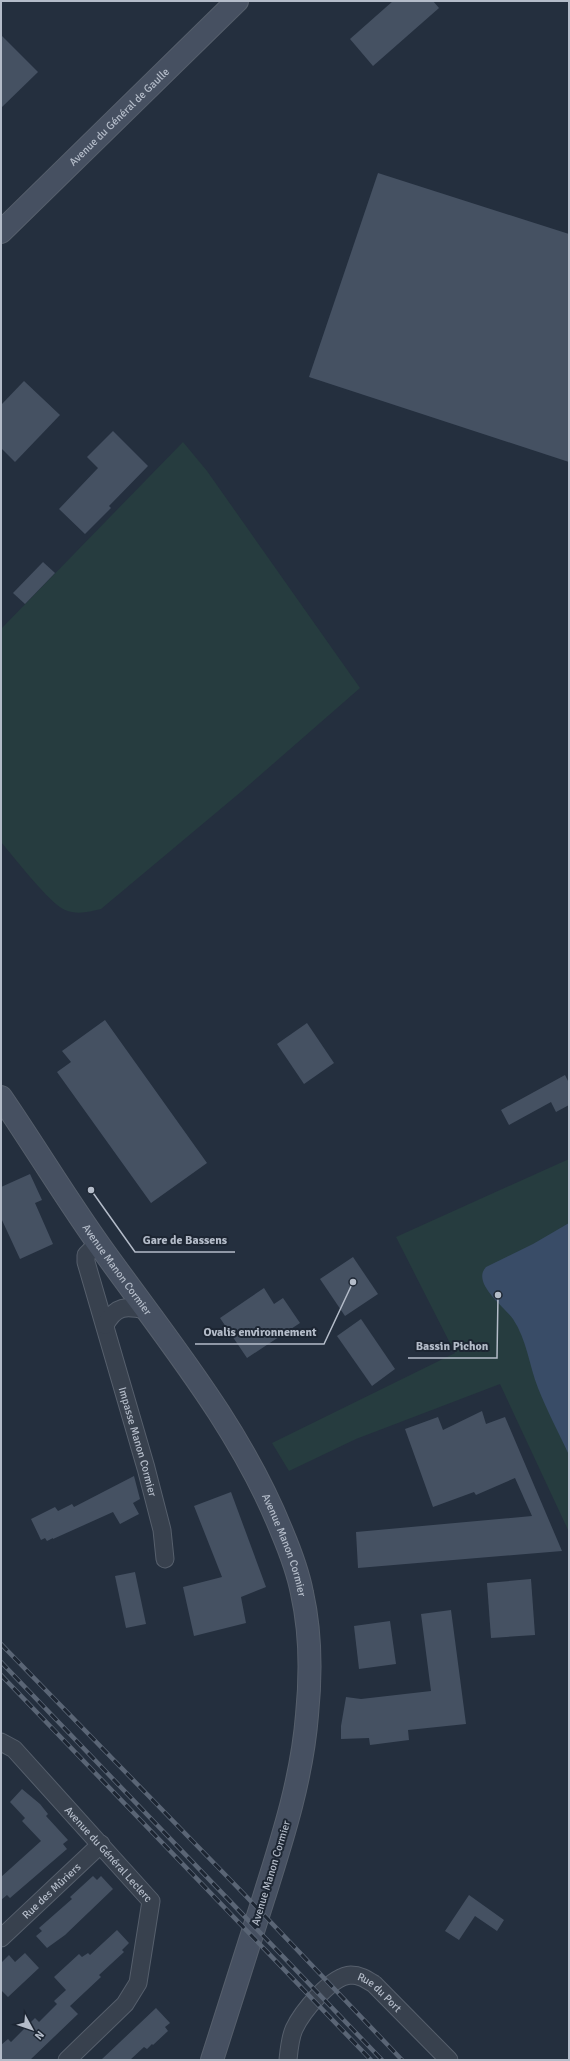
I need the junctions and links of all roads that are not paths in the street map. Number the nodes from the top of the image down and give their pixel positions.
1 (237, 1) edge
2 (1, 232) edge
3 (2, 1099) edge
4 (98, 1243) junction
5 (146, 1310) junction
6 (105, 1325) junction
7 (165, 1559) dead end
8 (1, 1742) edge
9 (101, 1844) junction
10 (1, 1938) edge
11 (67, 2060) edge
12 (212, 2060) edge
13 (288, 2060) edge
14 (449, 2060) edge

1 - 2 street, Avenue du Général de Gaulle
3 - 4 street, Avenue Manon Cormier
4 - 5 street, Avenue Manon Cormier
4 - 6 street, Impasse Manon Cormier
5 - 6 street
5 - 12 street, Avenue Manon Cormier
6 - 7 street, Impasse Manon Cormier
8 - 9 street, Avenue du Général Leclerc
9 - 10 street, Rue des Mûriers
9 - 11 street, Avenue du Général Leclerc
13 - 14 street, Rue du Port

